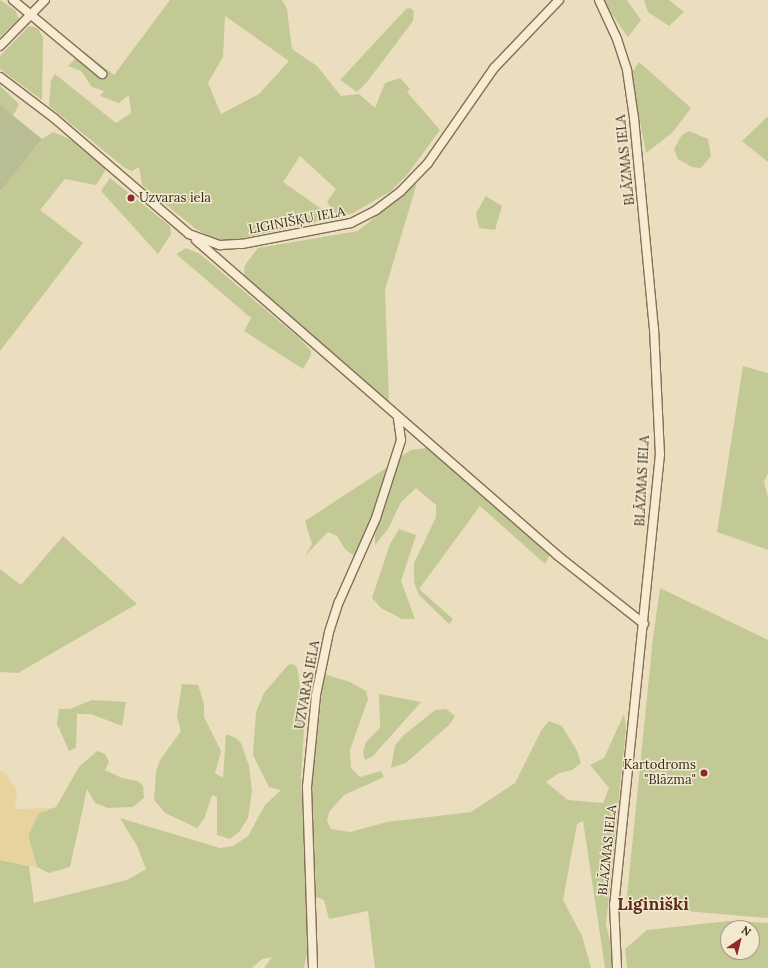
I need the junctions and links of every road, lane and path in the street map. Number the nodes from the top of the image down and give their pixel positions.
1 (13, 0) edge
2 (45, 0) edge
3 (559, 0) edge
4 (599, 0) edge
5 (32, 14) junction
6 (0, 46) edge
7 (102, 74) dead end
8 (0, 77) edge
9 (189, 234) junction
10 (398, 418) junction
11 (644, 624) junction
12 (314, 968) edge
13 (618, 968) edge

1 - 5 street
2 - 5 street
3 - 9 street, LIGINIŠĶU IELA
4 - 11 street, BLĀZMAS IELA
5 - 6 street
5 - 7 street
8 - 9 street, LIGINIŠĶU IELA
9 - 10 street
10 - 11 street
10 - 12 street, UZVARAS IELA
11 - 13 street, BLĀZMAS IELA

